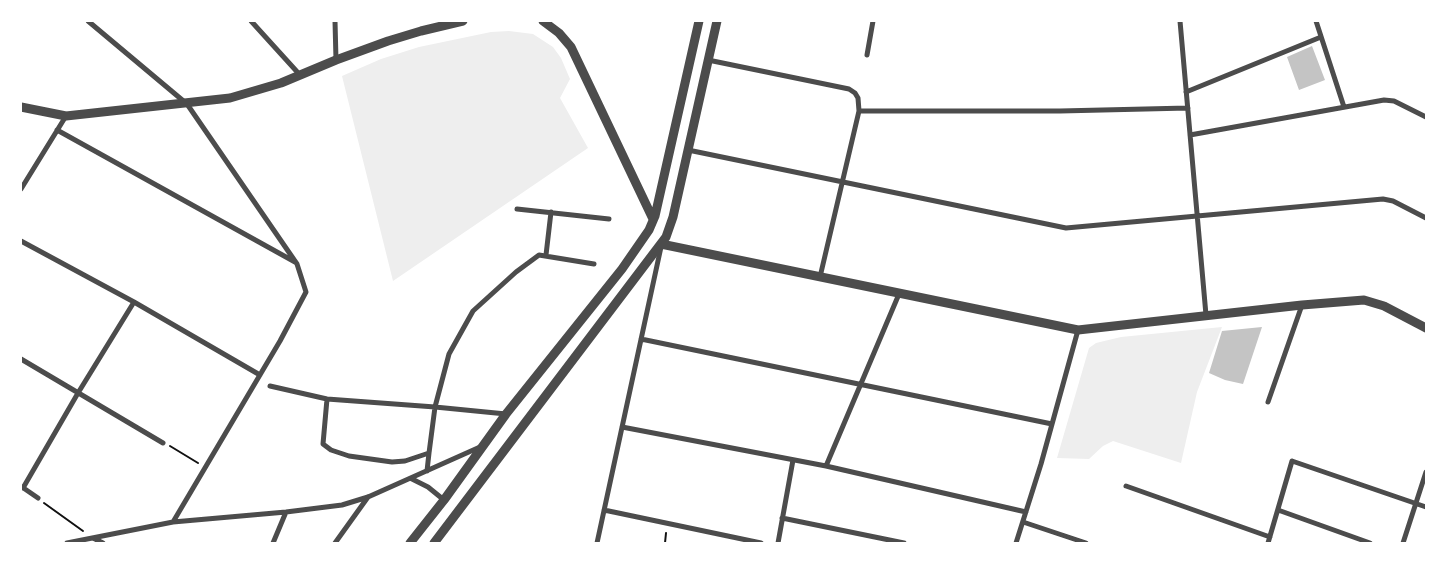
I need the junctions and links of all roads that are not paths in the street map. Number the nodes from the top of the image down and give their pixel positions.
1 (88, 21) edge
2 (251, 21) edge
3 (335, 21) edge
4 (463, 21) edge
5 (543, 21) edge
6 (699, 21) edge
7 (717, 21) edge
8 (874, 21) edge
9 (1180, 21) edge
10 (1316, 21) edge
11 (1321, 38) junction
12 (868, 55) dead end
13 (336, 60) junction
14 (708, 60) junction
15 (300, 75) junction
16 (1186, 92) junction
17 (187, 104) junction
18 (21, 107) edge
19 (1344, 107) junction
20 (1188, 108) junction
21 (858, 111) junction
22 (66, 116) junction
23 (1426, 117) edge
24 (57, 130) junction
25 (1190, 135) junction
26 (688, 150) junction
27 (842, 182) junction
28 (21, 189) edge
29 (517, 209) dead end
30 (551, 212) junction
31 (1198, 216) junction
32 (1426, 218) edge
33 (609, 219) dead end
34 (653, 219) junction
35 (21, 240) edge
36 (661, 244) junction
37 (546, 255) junction
38 (297, 264) junction
39 (594, 264) dead end
40 (820, 277) junction
41 (899, 294) junction
42 (134, 302) junction
43 (1302, 305) junction
44 (1206, 315) junction
45 (1426, 328) edge
46 (1078, 330) junction
47 (641, 339) junction
48 (21, 359) edge
49 (260, 375) junction
50 (862, 384) junction
51 (270, 386) dead end
52 (78, 393) junction
53 (327, 399) junction
54 (1268, 402) dead end
55 (435, 406) junction
56 (506, 414) junction
57 (1052, 424) junction
58 (622, 427) junction
59 (163, 443) road end
60 (483, 446) junction
61 (429, 453) junction
62 (793, 460) junction
63 (826, 466) junction
64 (427, 471) junction
65 (1426, 472) edge
66 (412, 479) junction
67 (1126, 486) dead end
68 (22, 488) edge
69 (368, 497) junction
70 (38, 498) road end
71 (444, 500) junction
72 (1415, 504) junction
73 (1426, 507) edge
74 (604, 510) junction
75 (1278, 510) junction
76 (286, 512) junction
77 (1026, 512) junction
78 (782, 518) junction
79 (173, 522) junction
80 (1023, 522) junction
81 (1270, 536) junction
82 (93, 538) junction
83 (67, 543) edge
84 (103, 543) edge
85 (273, 543) edge
86 (335, 543) edge
87 (410, 543) edge
88 (434, 543) edge
89 (597, 543) edge
90 (761, 543) edge
91 (778, 543) edge
92 (904, 543) edge
93 (1016, 543) edge
94 (1086, 543) edge
95 (1268, 543) edge
96 (1370, 543) edge
97 (1403, 543) edge

1 - 17 street
2 - 15 street
3 - 13 street
4 - 13 street
5 - 34 street
6 - 34 street
7 - 14 street
8 - 12 street
9 - 16 street
10 - 11 street
11 - 16 street
11 - 19 street
13 - 15 street
14 - 21 street
14 - 26 street
15 - 17 street
16 - 20 street
17 - 22 street
17 - 38 street
18 - 22 street
19 - 23 street
19 - 25 street
20 - 21 street
20 - 25 street
21 - 27 street
22 - 24 street
24 - 28 street
24 - 38 street
25 - 31 street
26 - 27 street
26 - 36 street
27 - 31 street
27 - 40 street
29 - 30 street
30 - 33 street
30 - 37 street
31 - 32 street
31 - 44 street
34 - 56 street
35 - 42 street
36 - 40 street
36 - 47 street
36 - 88 street
37 - 39 street
37 - 55 street
38 - 49 street
40 - 41 street
41 - 46 street
41 - 50 street
42 - 49 street
42 - 52 street
43 - 44 street
43 - 45 street
43 - 54 street
44 - 46 street
46 - 57 street
47 - 50 street
47 - 58 street
48 - 52 street
49 - 79 street
50 - 57 street
50 - 63 street
51 - 53 street
52 - 59 street
52 - 68 street
53 - 55 street
53 - 61 street
55 - 56 street
55 - 61 street
56 - 60 street
57 - 77 street
58 - 62 street
58 - 74 street
60 - 64 street
60 - 71 street
61 - 64 street
62 - 63 street
62 - 78 street
63 - 77 street
64 - 66 street
65 - 72 street
66 - 69 street
66 - 71 street
67 - 81 street
68 - 70 street
69 - 76 street
69 - 86 street
71 - 87 street
72 - 73 street
72 - 75 street
72 - 97 street
74 - 89 street
74 - 90 street
75 - 81 street
75 - 96 street
76 - 79 street
76 - 85 street
77 - 80 street
78 - 91 street
78 - 92 street
79 - 82 street
80 - 93 street
80 - 94 street
81 - 95 street
82 - 83 street
82 - 84 street

